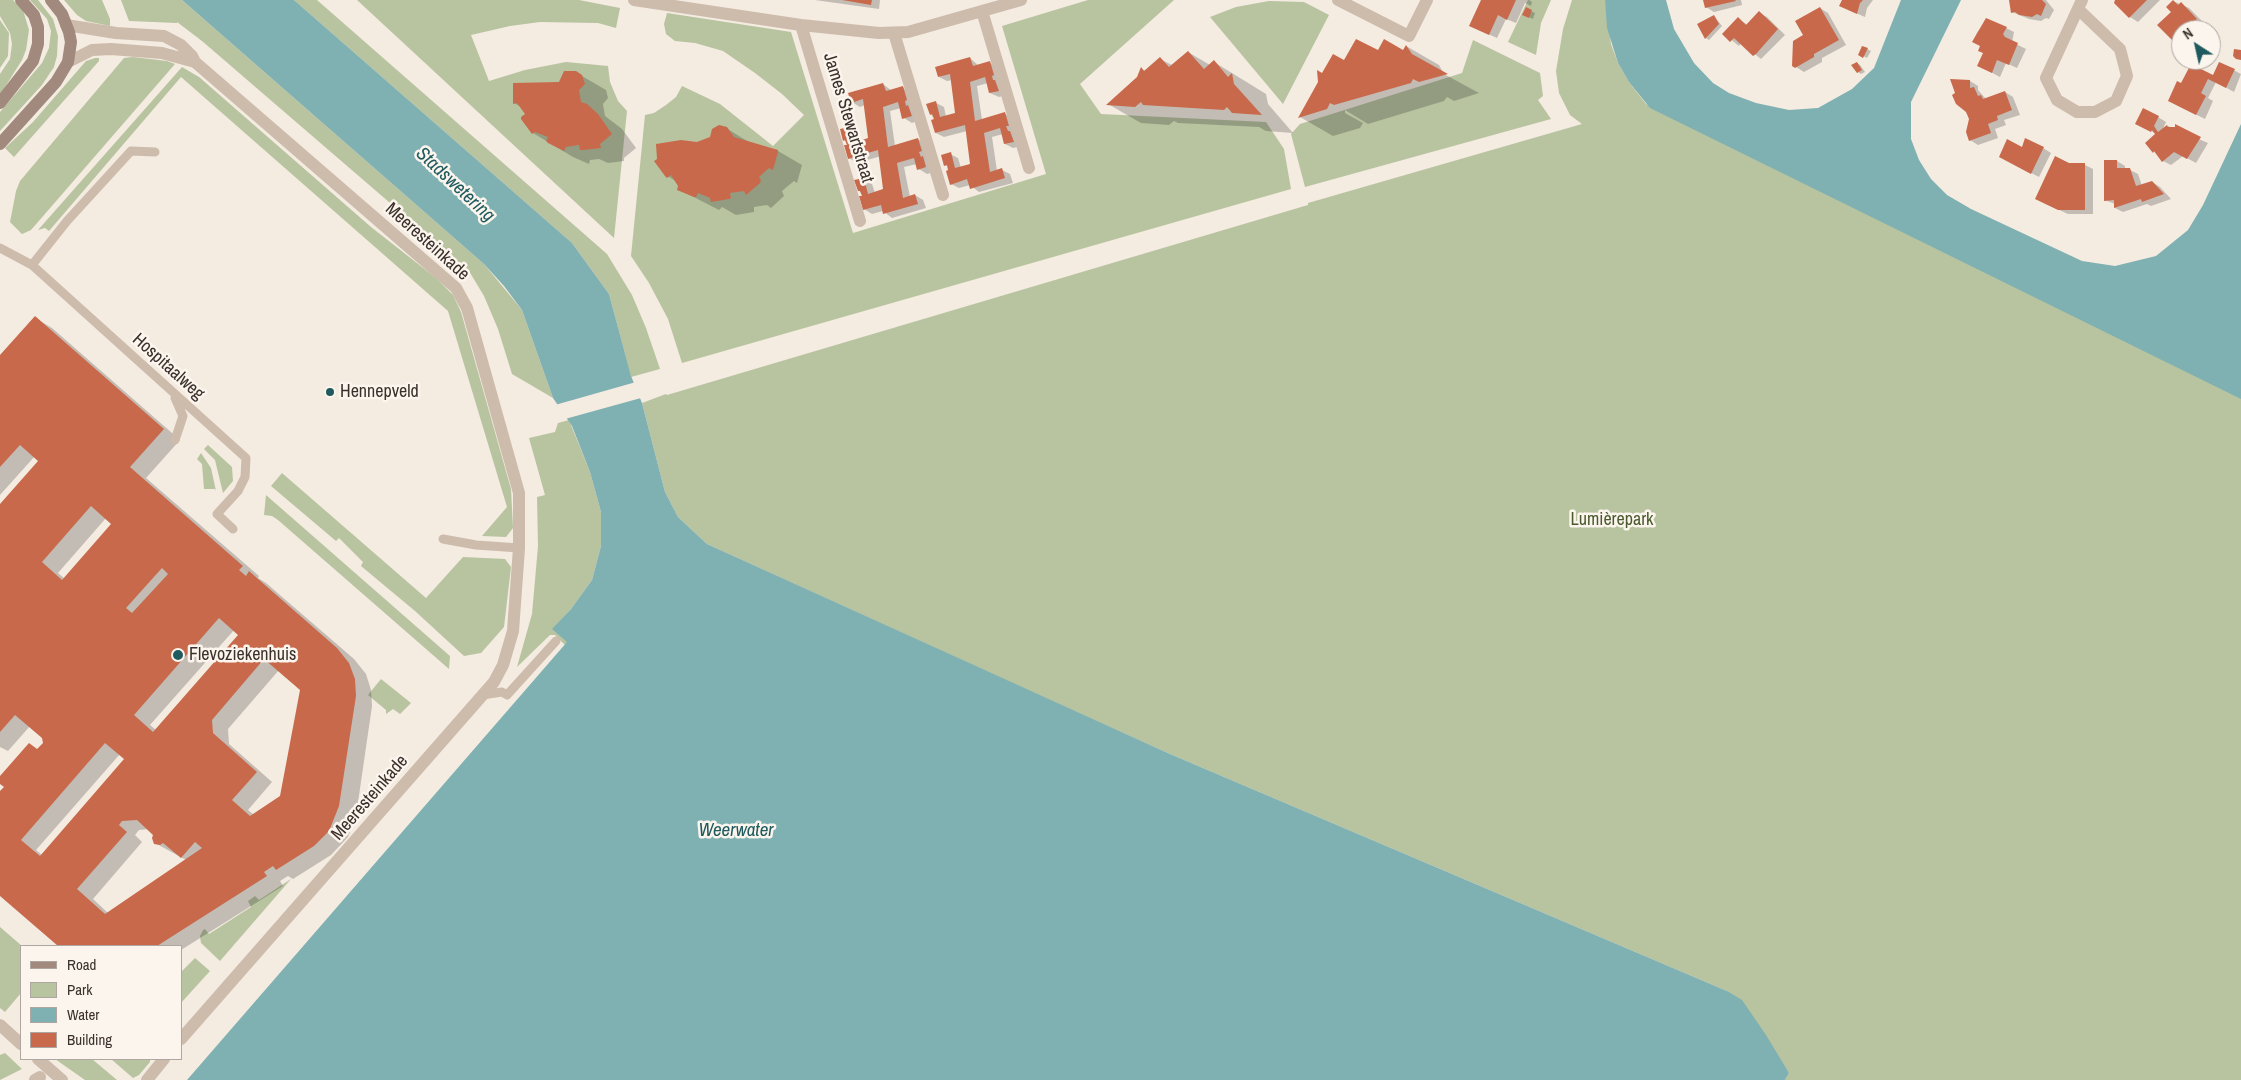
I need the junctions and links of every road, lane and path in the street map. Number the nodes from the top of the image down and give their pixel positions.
1 (21, 0) edge
2 (51, 0) edge
3 (634, 0) edge
4 (1021, 0) edge
5 (1338, 0) edge
6 (1427, 0) edge
7 (649, 1) edge
8 (2080, 5) edge
9 (982, 11) junction
10 (66, 24) junction
11 (802, 25) junction
12 (894, 34) junction
13 (68, 62) junction
14 (195, 62) junction
15 (0, 103) edge
16 (0, 144) edge
17 (155, 152) dead end
18 (1029, 168) dead end
19 (944, 194) dead end
20 (860, 221) dead end
21 (0, 248) edge
22 (32, 265) junction
23 (171, 390) junction
24 (175, 440) dead end
25 (233, 529) dead end
26 (443, 539) dead end
27 (519, 548) junction
28 (556, 641) dead end
29 (482, 695) junction
30 (0, 1025) edge
31 (182, 1039) edge
32 (20, 1043) edge
33 (39, 1060) edge
34 (163, 1060) edge
35 (62, 1080) edge
36 (147, 1080) edge

1 - 15 main road
2 - 10 main road
3 - 7 street, James Stewartstraat
4 - 9 street, James Stewartstraat
5 - 6 street
7 - 11 street, James Stewartstraat
8 - 8 street
9 - 12 street, James Stewartstraat
9 - 18 street
10 - 13 main road
10 - 14 street, Meeresteinkade
11 - 12 street, James Stewartstraat
11 - 20 street, James Stewartstraat
12 - 19 street
13 - 14 street, Meeresteinkade
13 - 16 main road
14 - 27 street, Meeresteinkade
17 - 22 lane
21 - 22 lane, Hospitaalweg
22 - 23 lane, Hospitaalweg
23 - 24 lane
23 - 25 lane, Hospitaalweg
26 - 27 lane
27 - 29 street, Meeresteinkade
28 - 29 lane
29 - 31 street, Meeresteinkade
30 - 32 street
33 - 35 street
34 - 36 street

